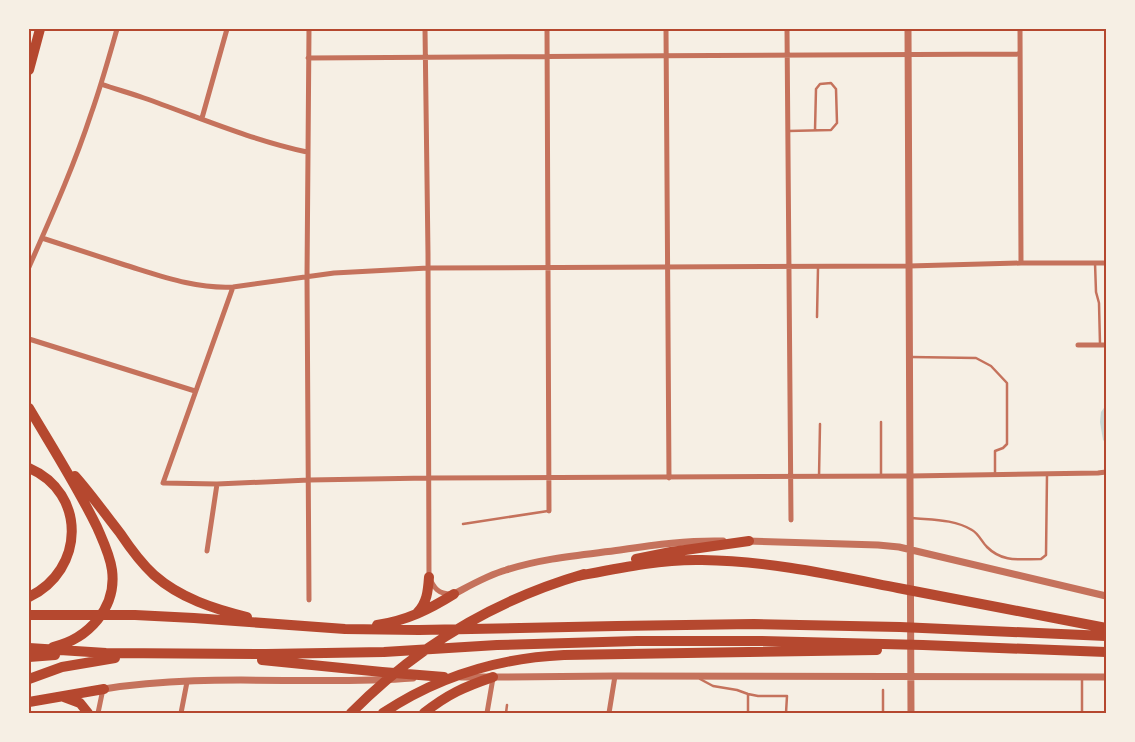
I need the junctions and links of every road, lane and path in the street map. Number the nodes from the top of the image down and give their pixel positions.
1 (40, 29) edge
2 (117, 29) edge
3 (227, 29) edge
4 (309, 29) edge
5 (425, 29) edge
6 (547, 29) edge
7 (666, 29) edge
8 (787, 29) edge
9 (908, 29) edge
10 (1020, 29) edge
11 (908, 54) junction
12 (1020, 54) junction
13 (548, 56) junction
14 (667, 56) junction
15 (787, 56) junction
16 (426, 57) junction
17 (308, 58) junction
18 (29, 70) edge
19 (100, 84) junction
20 (202, 118) junction
21 (816, 130) junction
22 (788, 131) junction
23 (307, 152) junction
24 (42, 238) junction
25 (1020, 263) junction
26 (1095, 263) junction
27 (1106, 263) edge
28 (668, 266) junction
29 (790, 266) junction
30 (818, 266) junction
31 (909, 266) junction
32 (29, 267) edge
33 (548, 267) junction
34 (428, 268) junction
35 (307, 277) junction
36 (233, 287) junction
37 (817, 317) dead end
38 (29, 339) edge
39 (1078, 345) dead end
40 (1103, 345) edge
41 (910, 357) junction
42 (195, 391) junction
43 (29, 401) edge
44 (29, 408) edge
45 (881, 422) dead end
46 (820, 424) dead end
47 (40, 427) junction
48 (57, 456) junction
49 (29, 468) edge
50 (1106, 472) edge
51 (1047, 474) junction
52 (995, 475) junction
53 (881, 476) junction
54 (910, 476) junction
55 (791, 477) junction
56 (819, 477) junction
57 (429, 478) junction
58 (549, 478) junction
59 (669, 478) junction
60 (309, 480) junction
61 (217, 484) junction
62 (549, 511) joint
63 (910, 518) junction
64 (790, 520) dead end
65 (463, 524) dead end
66 (749, 541) junction
67 (910, 550) junction
68 (207, 551) dead end
69 (578, 576) junction
70 (429, 577) junction
71 (454, 594) junction
72 (1106, 596) edge
73 (29, 597) edge
74 (309, 600) dead end
75 (29, 615) edge
76 (415, 615) junction
77 (278, 624) junction
78 (1106, 628) edge
79 (345, 629) junction
80 (1106, 636) edge
81 (900, 647) junction
82 (30, 651) edge
83 (1106, 652) edge
84 (150, 653) junction
85 (202, 653) junction
86 (615, 676) junction
87 (695, 676) junction
88 (912, 676) junction
89 (444, 677) junction
90 (493, 677) junction
91 (1082, 677) junction
92 (1106, 677) edge
93 (29, 679) edge
94 (187, 682) junction
95 (104, 689) junction
96 (883, 690) dead end
97 (748, 694) junction
98 (61, 696) junction
99 (29, 702) edge
100 (507, 705) dead end
101 (88, 713) edge
102 (98, 713) edge
103 (181, 713) edge
104 (351, 713) edge
105 (383, 713) edge
106 (424, 713) edge
107 (487, 713) edge
108 (506, 713) edge
109 (609, 713) edge
110 (748, 713) edge
111 (786, 713) edge
112 (883, 713) edge
113 (912, 713) edge
114 (1082, 713) edge

1 - 18 highway
2 - 19 street
3 - 20 street
4 - 17 street
5 - 16 street
6 - 13 street
7 - 14 street
8 - 15 street
9 - 11 street
10 - 12 street
11 - 12 street
11 - 15 street
11 - 31 street
12 - 25 street
13 - 14 street
13 - 16 street
13 - 33 street
14 - 15 street
14 - 28 street
15 - 22 street
16 - 17 street
16 - 34 street
17 - 23 street
19 - 20 street
19 - 24 street
20 - 23 street
21 - 21 lane
21 - 22 lane
22 - 29 street
23 - 35 street
24 - 32 street
24 - 36 street
25 - 26 street
25 - 31 street
26 - 27 street
26 - 40 lane
28 - 29 street
28 - 33 street
28 - 59 street
29 - 30 street
29 - 55 street
30 - 31 street
30 - 37 lane
31 - 41 street
33 - 34 street
33 - 58 street
34 - 35 street
34 - 57 street
35 - 36 street
35 - 60 street
36 - 42 street
38 - 42 street
39 - 40 street
41 - 52 lane
41 - 54 street
42 - 61 street
43 - 47 highway
44 - 47 highway
45 - 53 lane
46 - 56 lane
47 - 48 highway
48 - 77 highway
48 - 82 highway
49 - 73 highway
50 - 51 street
51 - 52 street
51 - 63 lane
52 - 54 street
53 - 54 street
53 - 56 street
54 - 63 street
55 - 56 street
55 - 59 street
55 - 64 street
57 - 58 street
57 - 60 street
57 - 70 street
58 - 59 street
58 - 62 street
60 - 61 street
60 - 74 street
61 - 68 street
62 - 65 lane
63 - 67 street
66 - 67 street
66 - 69 highway
66 - 71 street
67 - 72 street
67 - 88 street
69 - 78 highway
69 - 104 highway
70 - 71 street
70 - 76 highway
71 - 76 highway
75 - 77 highway
76 - 79 highway
77 - 79 highway
79 - 80 highway
81 - 83 highway
81 - 85 highway
81 - 105 highway
82 - 84 highway
84 - 85 highway
84 - 93 highway
85 - 89 highway
86 - 87 street
86 - 90 street
86 - 109 street
87 - 88 street
87 - 97 lane
88 - 91 street
88 - 113 street
89 - 90 street
89 - 94 street
90 - 106 highway
90 - 107 street
91 - 92 street
91 - 114 lane
94 - 95 street
94 - 103 street
95 - 98 highway
95 - 102 street
96 - 112 lane
97 - 110 lane
97 - 111 lane
98 - 99 highway
98 - 101 highway
100 - 108 lane

